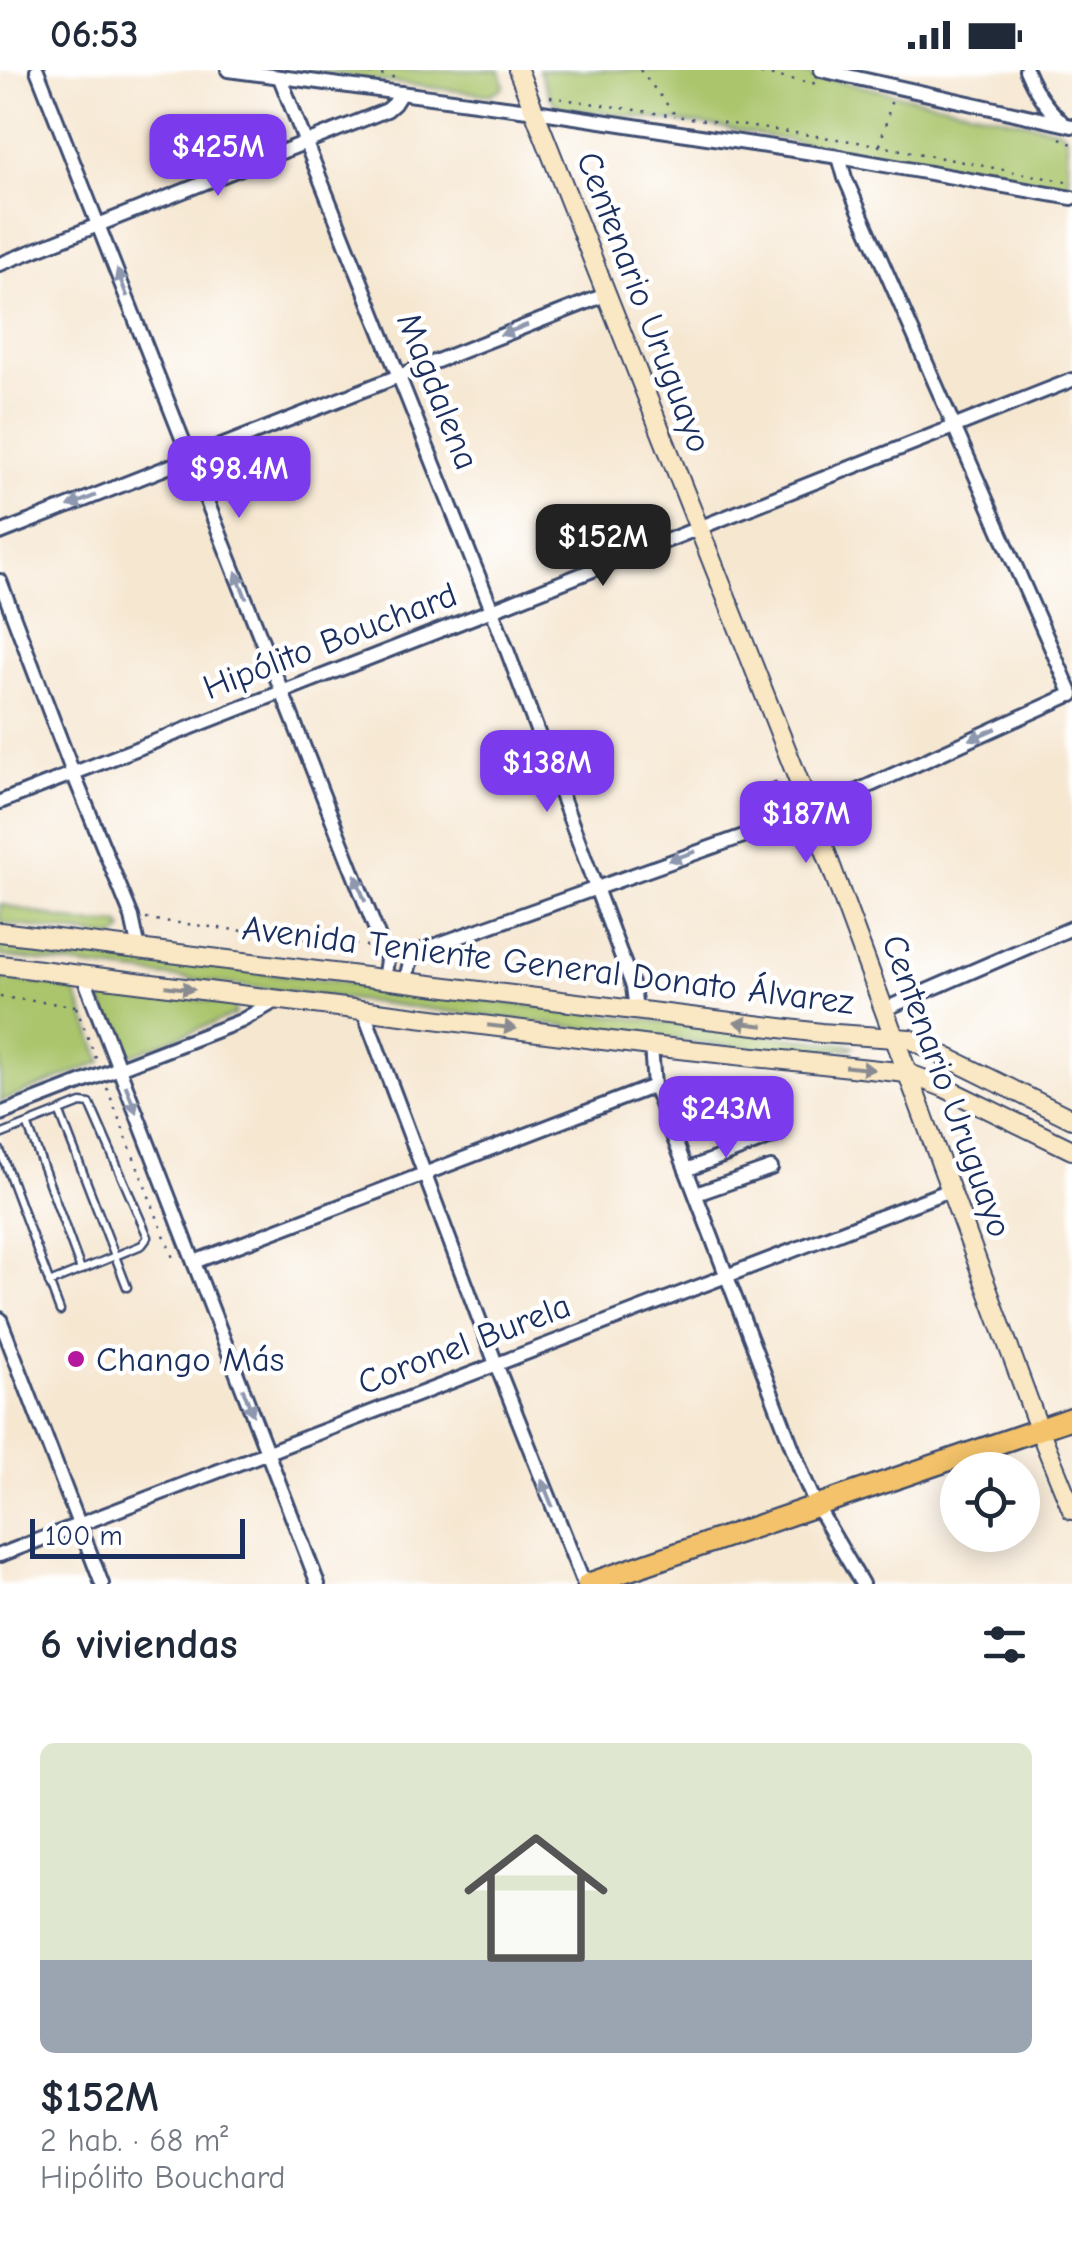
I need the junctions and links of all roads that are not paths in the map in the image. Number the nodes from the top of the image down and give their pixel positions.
1 (37, 70) edge
2 (228, 70) edge
3 (518, 70) edge
4 (821, 70) edge
5 (1026, 70) edge
6 (280, 78) junction
7 (402, 86) junction
8 (535, 110) junction
9 (1070, 124) edge
10 (304, 141) junction
11 (839, 157) junction
12 (1072, 198) edge
13 (100, 225) junction
14 (0, 264) edge
15 (605, 294) junction
16 (400, 376) junction
17 (1072, 380) edge
18 (954, 428) junction
19 (191, 458) junction
20 (698, 528) junction
21 (0, 534) edge
22 (0, 581) edge
23 (492, 610) junction
24 (282, 691) junction
25 (1072, 694) edge
26 (73, 773) junction
27 (0, 802) edge
28 (811, 812) junction
29 (596, 886) junction
30 (1072, 928) edge
31 (0, 932) edge
32 (138, 950) junction
33 (385, 953) junction
34 (411, 958) junction
35 (0, 964) edge
36 (83, 975) junction
37 (384, 980) junction
38 (407, 983) junction
39 (277, 1000) junction
40 (363, 1010) junction
41 (636, 1010) junction
42 (885, 1010) junction
43 (894, 1036) junction
44 (651, 1046) junction
45 (119, 1068) junction
46 (906, 1073) junction
47 (654, 1086) junction
48 (60, 1113) junction
49 (0, 1114) edge
50 (1072, 1119) edge
51 (28, 1126) junction
52 (779, 1134) dead end
53 (0, 1136) edge
54 (0, 1150) edge
55 (1072, 1150) edge
56 (770, 1168) dead end
57 (686, 1170) junction
58 (424, 1176) junction
59 (950, 1190) junction
60 (696, 1194) junction
61 (115, 1256) junction
62 (194, 1262) junction
63 (81, 1270) junction
64 (728, 1276) junction
65 (49, 1282) junction
66 (127, 1286) dead end
67 (60, 1311) dead end
68 (2, 1328) edge
69 (496, 1364) junction
70 (1072, 1418) edge
71 (1039, 1430) junction
72 (267, 1451) junction
73 (816, 1506) junction
74 (1072, 1510) edge
75 (79, 1524) junction
76 (0, 1555) edge
77 (102, 1584) edge
78 (318, 1584) edge
79 (586, 1584) edge
80 (862, 1584) edge

1 - 13 street
2 - 6 street
3 - 8 main road, Centenario Uruguayo
4 - 9 street
5 - 9 street
6 - 7 street
6 - 10 street, Magdalena
7 - 8 street
7 - 10 street
8 - 11 street
8 - 15 main road, Centenario Uruguayo
10 - 13 street
10 - 16 street, Magdalena
11 - 12 street
11 - 18 street
13 - 14 street
19 -> 13 street
15 -> 16 street
15 - 20 main road, Centenario Uruguayo
16 - 19 street
16 - 23 street, Magdalena
17 - 18 street, Hipólito Bouchard
18 - 20 street, Hipólito Bouchard
18 - 25 street
19 -> 21 street
24 -> 19 street
20 - 23 street, Hipólito Bouchard
20 - 28 main road, Centenario Uruguayo
22 - 26 street
23 - 24 street, Hipólito Bouchard
23 - 29 street, Magdalena
24 - 26 street, Hipólito Bouchard
33 -> 24 street
25 -> 28 street
26 - 27 street, Hipólito Bouchard
26 - 32 street
28 -> 29 street
28 - 42 main road, Centenario Uruguayo
29 - 34 street
29 - 41 street, Magdalena
30 - 42 street
31 - 32 main road, Avenida Teniente General Donato Álvarez
32 - 37 main road, Avenida Teniente General Donato Álvarez
33 - 34 street
33 - 37 street
34 - 38 street
35 - 36 main road, Avenida Teniente General Donato Álvarez
36 -> 39 main road, Avenida Teniente General Donato Álvarez
36 - 45 street
37 - 38 main road, Avenida Teniente General Donato Álvarez
38 - 41 main road, Avenida Teniente General Donato Álvarez
39 - 40 main road, Avenida Teniente General Donato Álvarez
39 - 45 street
40 -> 44 main road, Avenida Teniente General Donato Álvarez
40 - 58 street
43 -> 41 main road, Avenida Teniente General Donato Álvarez
42 - 43 main road, Centenario Uruguayo
43 - 46 main road, Centenario Uruguayo
43 - 50 main road, Avenida Teniente General Donato Álvarez
44 -> 46 main road, Avenida Teniente General Donato Álvarez
44 - 47 street
45 - 49 street
45 -> 62 street
46 - 55 main road, Avenida Teniente General Donato Álvarez
46 - 59 main road, Centenario Uruguayo
47 - 57 street
47 - 58 street
48 - 51 lane
48 - 61 lane
48 - 61 lane
51 - 53 lane
51 - 63 lane
52 - 57 street
54 - 65 lane
56 - 60 street
57 - 60 street
58 - 62 street
58 - 69 street
59 - 64 street, Coronel Burela
59 - 71 main road, Centenario Uruguayo
60 - 64 street
61 - 63 lane
61 - 66 lane
62 -> 72 street
63 - 65 lane
64 - 69 street, Coronel Burela
64 - 73 street
65 - 67 lane
68 - 75 street
69 - 72 street, Coronel Burela
79 -> 69 street
70 - 71 main road
71 - 73 main road
71 - 74 main road, Centenario Uruguayo
72 - 75 street, Coronel Burela
72 - 78 street
73 - 79 main road
73 - 80 street
75 - 76 street, Coronel Burela
75 - 77 street

